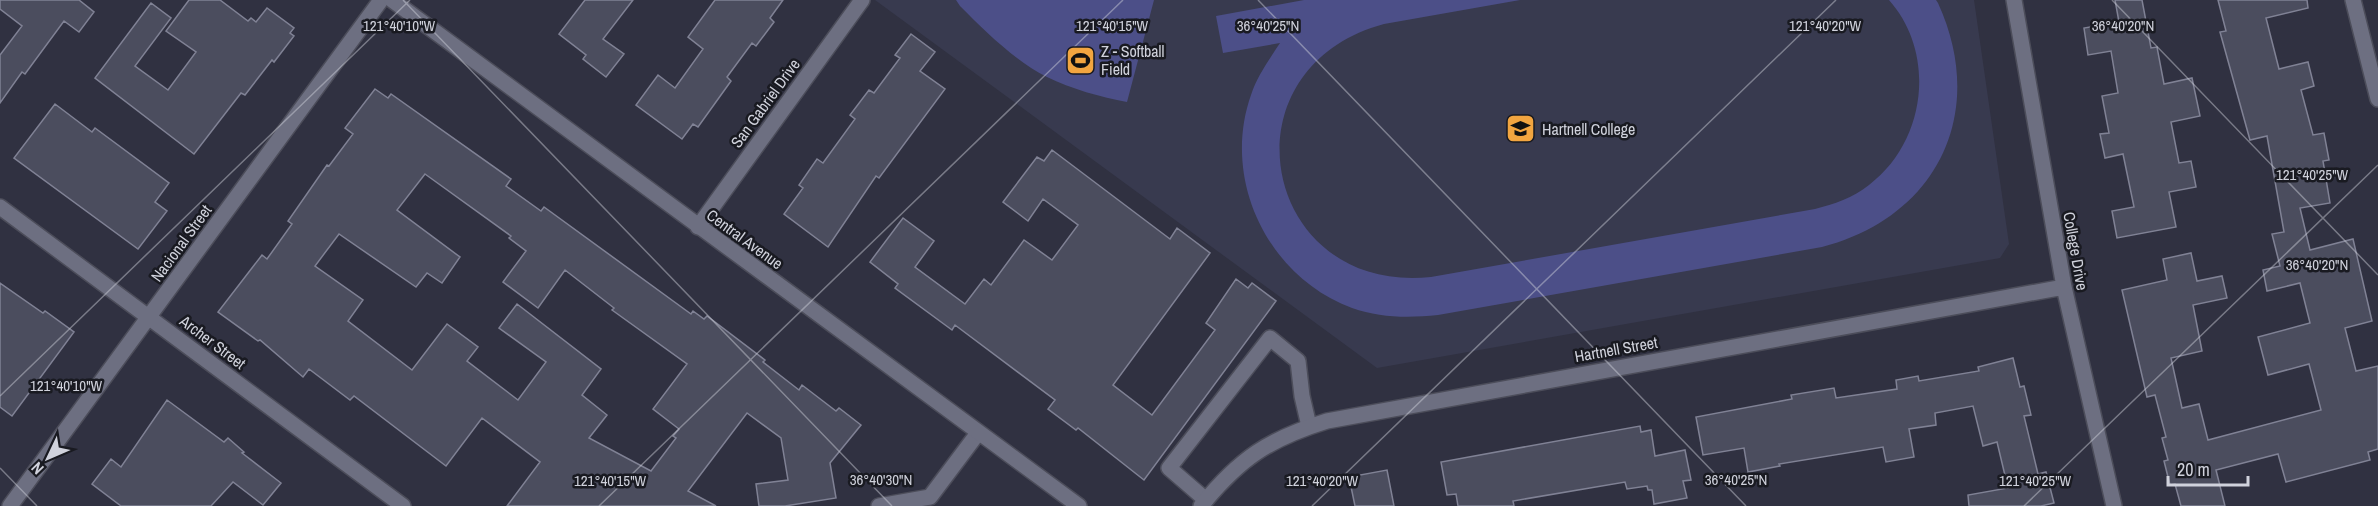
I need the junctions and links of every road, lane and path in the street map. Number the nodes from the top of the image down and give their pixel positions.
1 (381, 0) edge
2 (392, 0) edge
3 (862, 0) edge
4 (2014, 0) edge
5 (2353, 0) edge
6 (2378, 99) edge
7 (0, 207) edge
8 (698, 227) junction
9 (2064, 287) junction
10 (149, 317) junction
11 (1309, 426) junction
12 (978, 432) junction
13 (1203, 503) edge
14 (10, 506) edge
15 (403, 506) edge
16 (879, 506) edge
17 (1079, 506) edge
18 (2114, 506) edge

1 - 10 street, Nacional Street
2 - 8 street, Central Avenue
3 - 8 street, San Gabriel Drive
4 - 9 street, College Drive
5 - 6 street
7 - 10 street, Archer Street
8 - 12 street, Central Avenue
9 - 11 street, Hartnell Street
9 - 18 street, College Drive
10 - 14 street, Nacional Street
10 - 15 street, Archer Street
11 - 13 street, Hartnell Street
11 - 13 street
12 - 16 street
12 - 17 street, Central Avenue

